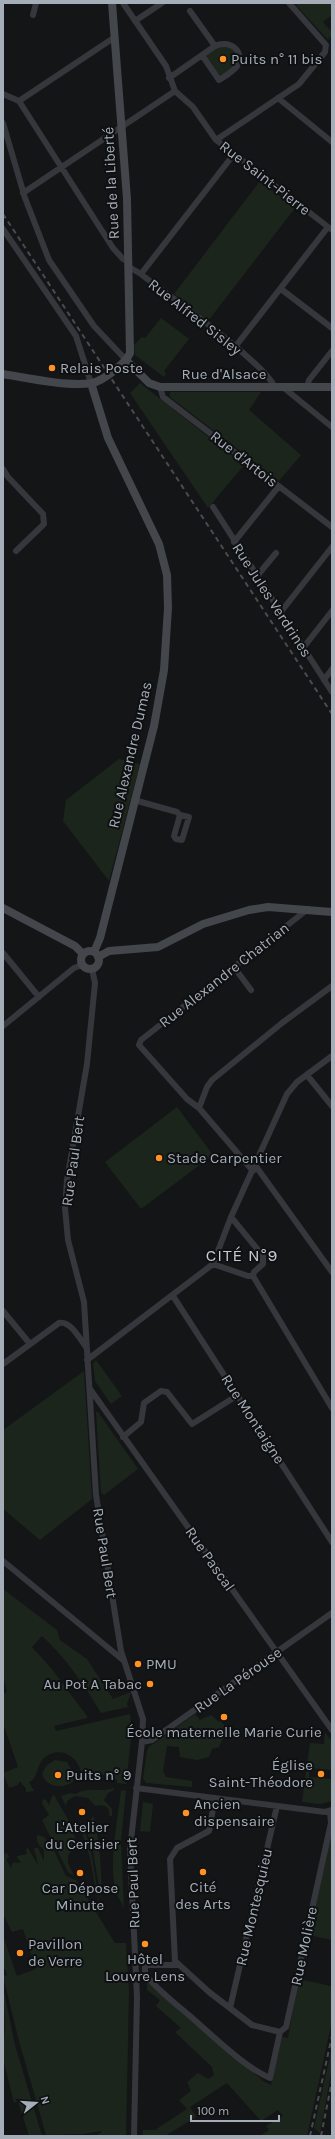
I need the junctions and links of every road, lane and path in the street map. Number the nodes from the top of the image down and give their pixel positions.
1 (36, 3) edge
2 (112, 3) edge
3 (123, 3) edge
4 (162, 3) edge
5 (289, 3) edge
6 (190, 11) dead end
7 (33, 15) dead end
8 (135, 21) junction
9 (115, 37) junction
10 (214, 46) junction
11 (202, 55) junction
12 (169, 78) junction
13 (175, 91) junction
14 (3, 94) edge
15 (278, 98) junction
16 (19, 101) junction
17 (3, 123) edge
18 (122, 127) junction
19 (216, 140) junction
20 (332, 142) edge
21 (234, 154) junction
22 (62, 168) junction
23 (23, 193) junction
24 (330, 228) edge
25 (3, 231) edge
26 (128, 264) junction
27 (141, 274) junction
28 (281, 289) junction
29 (332, 328) edge
30 (235, 347) junction
31 (332, 352) edge
32 (126, 360) junction
33 (3, 374) edge
34 (91, 383) junction
35 (160, 387) junction
36 (332, 387) edge
37 (275, 388) junction
38 (284, 388) junction
39 (303, 388) junction
40 (298, 400) junction
41 (332, 427) edge
42 (3, 469) edge
43 (5, 479) edge
44 (278, 486) junction
45 (213, 507) dead end
46 (332, 527) edge
47 (234, 542) junction
48 (332, 547) edge
49 (16, 551) dead end
50 (276, 553) dead end
51 (257, 576) junction
52 (332, 611) edge
53 (280, 613) junction
54 (304, 648) junction
55 (332, 669) edge
56 (324, 680) junction
57 (332, 692) edge
58 (134, 800) junction
59 (180, 815) dead end
60 (3, 908) edge
61 (308, 909) junction
62 (332, 912) edge
63 (99, 941) junction
64 (109, 951) junction
65 (3, 953) edge
66 (84, 954) junction
67 (96, 954) junction
68 (82, 965) junction
69 (234, 967) junction
70 (92, 969) junction
71 (332, 986) edge
72 (251, 990) dead end
73 (39, 997) junction
74 (3, 1026) edge
75 (332, 1056) edge
76 (307, 1075) junction
77 (332, 1106) edge
78 (199, 1108) junction
79 (254, 1168) junction
80 (232, 1217) junction
81 (213, 1264) junction
82 (332, 1272) edge
83 (253, 1276) junction
84 (173, 1296) junction
85 (3, 1311) edge
86 (30, 1344) junction
87 (86, 1347) junction
88 (87, 1360) junction
89 (3, 1364) edge
90 (89, 1387) junction
91 (238, 1395) junction
92 (332, 1408) edge
93 (124, 1437) junction
94 (332, 1542) edge
95 (3, 1561) edge
96 (332, 1613) edge
97 (276, 1652) junction
98 (123, 1660) junction
99 (332, 1730) edge
100 (142, 1742) junction
101 (136, 1788) junction
102 (215, 1798) junction
103 (277, 1806) junction
104 (331, 1811) edge
105 (177, 1964) junction
106 (230, 2008) junction
107 (280, 2032) junction
108 (134, 2136) edge

1 - 7 street
2 - 9 street, Rue de la Liberté
3 - 8 street, Rue Saint-Pierre
4 - 8 street
5 - 15 street
6 - 10 street
8 - 12 street, Rue Saint-Pierre
9 - 16 street
9 - 18 street, Rue de la Liberté
10 - 11 street
10 - 11 street
11 - 12 street
12 - 13 street, Rue Saint-Pierre
13 - 18 street
13 - 19 street, Rue Saint-Pierre
14 - 16 street
15 - 19 street
15 - 20 street
16 - 22 street, Rue Alfred Sisley
17 - 23 street
18 - 22 street
18 - 26 street, Rue de la Liberté
19 - 21 street, Rue Saint-Pierre
21 - 24 street, Rue Saint-Pierre
21 - 27 street
22 - 23 street
22 - 26 street, Rue Alfred Sisley
23 - 32 street
24 - 28 street
25 - 34 street
26 - 27 street, Rue Alfred Sisley
26 - 32 street, Rue de la Liberté
27 - 30 street, Rue Alfred Sisley
28 - 29 street
28 - 30 street
30 - 37 street, Rue Alfred Sisley
31 - 39 street
32 - 34 street
32 - 35 street, Rue d'Alsace
33 - 34 street
34 - 58 street, Rue Alexandre Dumas
35 - 37 street, Rue d'Alsace
35 - 44 street, Rue d'Artois
36 - 39 street, Rue d'Alsace
37 - 38 street, Rue d'Alsace
38 - 39 street, Rue d'Alsace
38 - 40 street
39 - 40 street
40 - 41 street
42 - 43 street
43 - 49 street
44 - 46 street, Rue d'Artois
44 - 47 street
45 - 47 street, Rue Jules Verdrines
47 - 51 street, Rue Jules Verdrines
48 - 53 street
50 - 51 street
51 - 53 street, Rue Jules Verdrines
52 - 54 street
53 - 54 street, Rue Jules Verdrines
54 - 56 street, Rue Jules Verdrines
55 - 56 street
56 - 57 street, Rue Jules Verdrines
58 - 59 street
58 - 63 street, Rue Alexandre Dumas
60 - 66 street
61 - 62 street
61 - 64 street
61 - 69 street, Rue Alexandre Chatrian
63 - 64 street
63 - 67 street, Rue Alexandre Dumas
64 - 67 street
65 - 73 street
66 - 67 street
66 - 68 street
67 - 70 street
68 - 70 street
68 - 73 street
69 - 72 street
69 - 78 street, Rue Alexandre Chatrian
70 - 87 street, Rue Paul Bert
71 - 78 street
73 - 74 street
75 - 76 street
76 - 77 street
76 - 79 street
78 - 79 street
79 - 80 street
79 - 82 street
80 - 81 street
80 - 83 street
81 - 83 street
81 - 84 street
83 - 92 street
84 - 88 street
84 - 91 street, Rue Montaigne
85 - 86 street
86 - 87 street
86 - 89 street
87 - 88 street, Rue Paul Bert
88 - 90 street, Rue Paul Bert
90 - 93 street, Rue Pascal
90 - 98 street, Rue Paul Bert
91 - 93 street
91 - 94 street, Rue Montaigne
93 - 97 street, Rue Pascal
95 - 98 street
96 - 97 street, Rue La Pérouse
97 - 99 street, Rue Pascal
97 - 100 street, Rue La Pérouse
98 - 100 street, Rue Paul Bert
100 - 101 street, Rue Paul Bert
101 - 102 street
101 - 108 street, Rue Paul Bert
102 - 103 street
102 - 105 street
103 - 104 street
103 - 106 street, Rue Montesquieu
104 - 107 street, Rue Molière
105 - 106 street
105 - 107 street, Rue Molière
106 - 107 street

